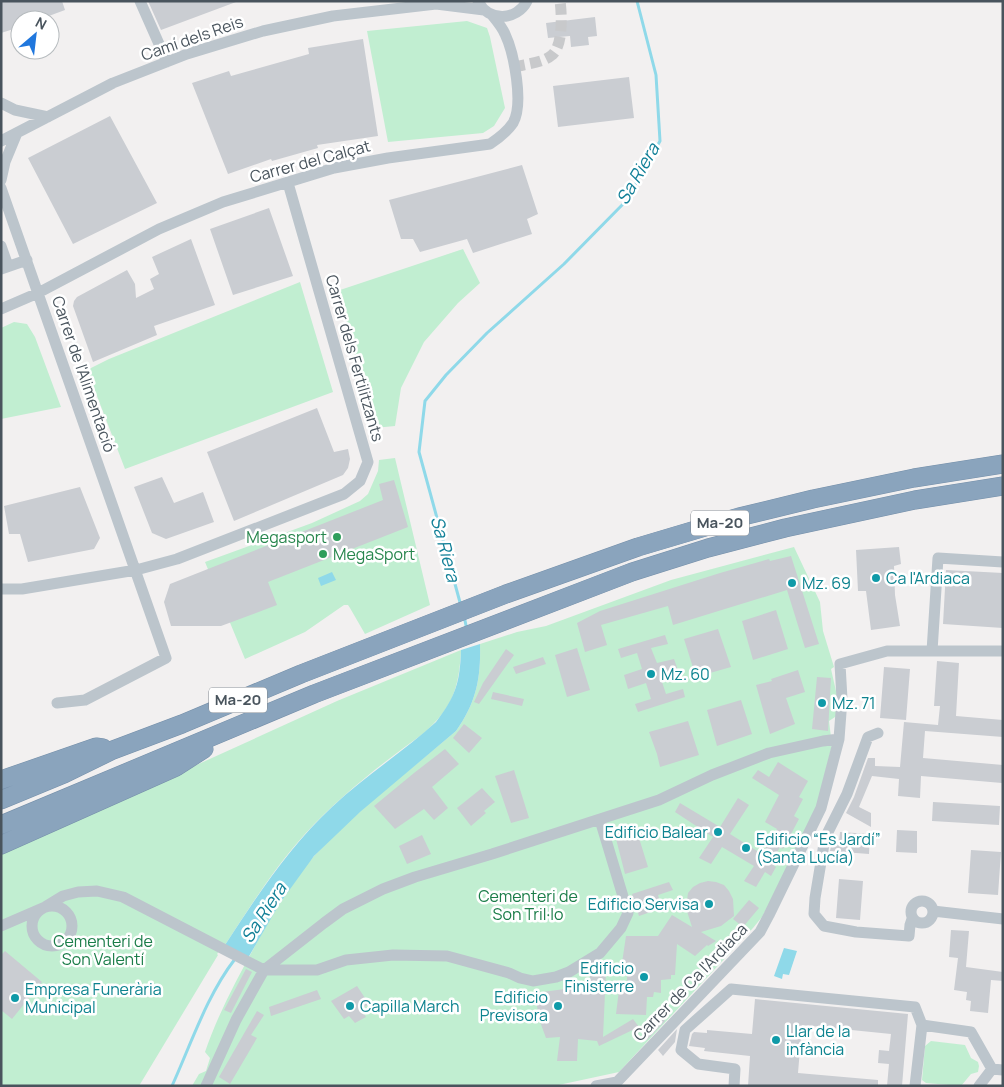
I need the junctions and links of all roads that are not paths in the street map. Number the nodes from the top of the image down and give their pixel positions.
1 (140, 1) edge
2 (392, 1) edge
3 (439, 2) edge
4 (528, 2) edge
5 (485, 9) edge
6 (373, 11) junction
7 (514, 14) junction
8 (506, 35) junction
9 (167, 62) junction
10 (1, 103) edge
11 (48, 117) junction
12 (17, 133) junction
13 (1, 141) edge
14 (1, 180) edge
15 (288, 183) junction
16 (3, 196) edge
17 (1, 246) edge
18 (26, 260) junction
19 (5, 267) edge
20 (38, 293) junction
21 (1, 309) edge
22 (1003, 464) edge
23 (1003, 486) edge
24 (1003, 562) edge
25 (136, 570) junction
26 (1, 589) edge
27 (932, 651) junction
28 (1003, 651) edge
29 (57, 703) dead end
30 (242, 724) junction
31 (878, 733) dead end
32 (839, 739) junction
33 (113, 750) junction
34 (1, 780) edge
35 (1, 800) edge
36 (600, 820) junction
37 (1, 825) edge
38 (1, 845) edge
39 (933, 911) junction
40 (912, 918) junction
41 (1003, 918) edge
42 (1, 926) edge
43 (259, 968) junction
44 (922, 1024) junction
45 (997, 1069) edge
46 (206, 1086) edge
47 (596, 1086) edge
48 (734, 1086) edge
49 (916, 1086) edge
50 (979, 1086) edge

1 - 9 street
2 - 6 street
3 - 5 street, Camí dels Reis
3 - 6 street, Camí dels Reis
4 - 7 street
5 - 7 street, Camí dels Reis
5 - 8 street
6 - 9 street, Camí dels Reis
7 - 8 street
8 - 15 street, Carrer del Calçat
9 - 11 street, Camí dels Reis
10 - 11 street
11 - 12 street, Camí dels Reis
12 - 13 street, Camí dels Reis
12 - 14 street
15 - 20 street, Carrer del Calçat
15 - 25 street, Carrer dels Fertilitzants
16 - 18 street, Carrer de l'Alimentació
17 - 19 street
18 - 19 street
18 - 20 street, Carrer de l'Alimentació
20 - 21 street, Carrer del Calçat
20 - 25 street, Carrer de l'Alimentació
22 - 33 highway, Ma-20
23 - 30 highway, Ma-20
24 - 27 street
25 - 26 street, Carrer dels Fertilitzants
25 - 29 street, Carrer de l'Alimentació
27 - 28 street, Carrer de Ca l'Ardiaca
27 - 32 street, Carrer de Ca l'Ardiaca
30 - 37 highway, Ma-20
30 - 38 highway
31 - 40 street
32 - 36 street
32 - 47 street, Carrer de Ca l'Ardiaca
33 - 34 highway
33 - 35 highway, Ma-20
36 - 43 street
36 - 43 street
39 - 40 street
39 - 40 street
39 - 41 street
42 - 43 street
43 - 46 street
44 - 45 street
44 - 48 street
44 - 49 street
45 - 50 street

